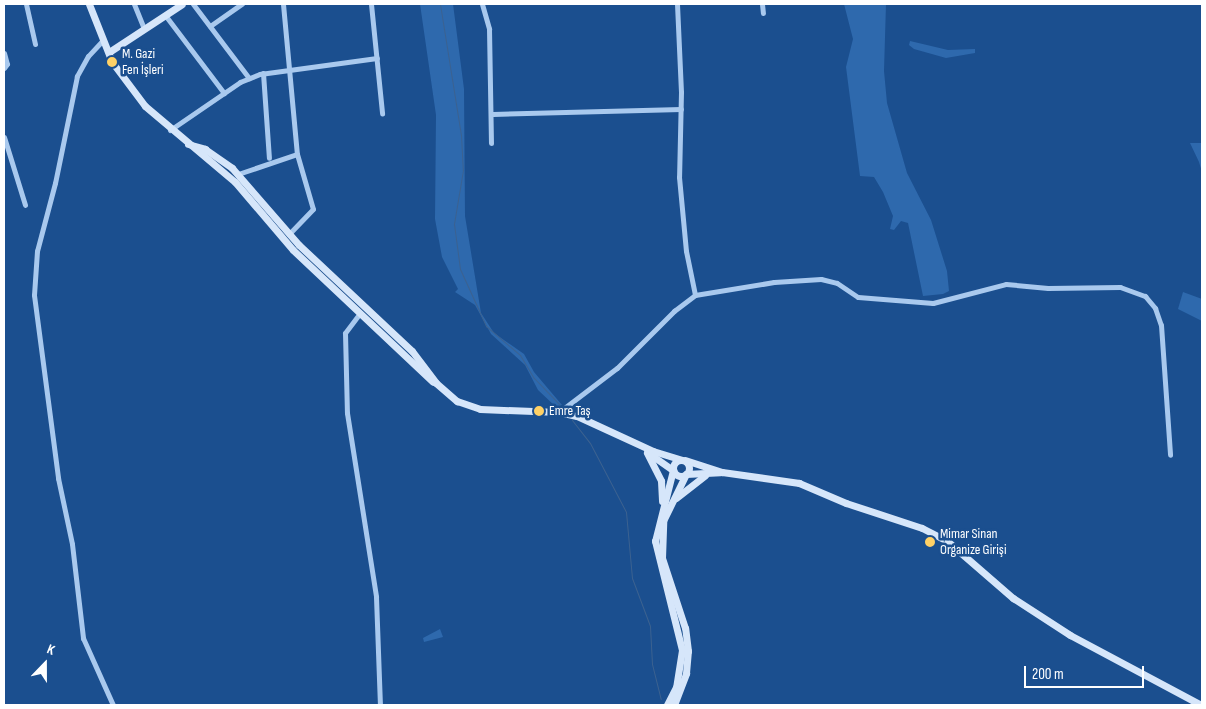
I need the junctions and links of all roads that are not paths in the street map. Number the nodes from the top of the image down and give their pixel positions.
1 (26, 4) edge
2 (89, 4) edge
3 (134, 4) edge
4 (182, 4) edge
5 (194, 4) edge
6 (242, 4) edge
7 (283, 4) edge
8 (371, 4) edge
9 (482, 4) edge
10 (676, 4) edge
11 (762, 4) edge
12 (763, 13) dead end
13 (165, 15) junction
14 (210, 26) junction
15 (144, 29) junction
16 (103, 40) junction
17 (34, 44) dead end
18 (108, 52) junction
19 (4, 53) edge
20 (377, 58) junction
21 (4, 68) edge
22 (291, 68) junction
23 (263, 73) junction
24 (249, 78) junction
25 (224, 93) junction
26 (681, 108) junction
27 (382, 113) dead end
28 (493, 114) junction
29 (170, 130) junction
30 (4, 136) edge
31 (492, 143) dead end
32 (188, 144) junction
33 (297, 154) junction
34 (269, 158) dead end
35 (238, 174) junction
36 (26, 205) dead end
37 (289, 234) junction
38 (695, 295) junction
39 (360, 313) junction
40 (436, 383) junction
41 (559, 412) junction
42 (629, 438) junction
43 (645, 450) junction
44 (1170, 455) dead end
45 (683, 460) junction
46 (673, 470) junction
47 (722, 472) junction
48 (686, 474) junction
49 (706, 475) junction
50 (671, 503) junction
51 (662, 507) junction
52 (113, 705) edge
53 (380, 705) edge
54 (667, 705) edge
55 (674, 705) edge
56 (1201, 705) edge

1 - 17 street
2 - 16 street
3 - 15 street
4 - 13 street
5 - 14 street
6 - 14 street
7 - 22 street
8 - 20 street
9 - 28 street
10 - 26 street
11 - 12 street
13 - 15 street
13 - 25 street
14 - 24 street
15 - 18 street
16 - 18 street
16 - 52 street
18 - 29 street
19 - 21 street
20 - 22 street
20 - 27 street
22 - 23 street
22 - 33 street
23 - 24 street
23 - 34 street
24 - 25 street
25 - 29 street
26 - 28 street
26 - 38 street
28 - 31 street
29 - 32 street
30 - 36 street
32 - 35 street
32 - 39 street
33 - 35 street
33 - 37 street
35 - 37 street
37 - 40 street
38 - 41 street
38 - 44 street
39 - 40 street
39 - 53 street
40 - 41 street
41 - 42 street
42 - 43 street
42 - 45 street
43 - 46 street
43 - 51 street
45 - 46 street
45 - 47 street
45 - 48 street
46 - 48 street
46 - 51 street
47 - 49 street
47 - 56 street
48 - 49 street
48 - 50 street
49 - 50 street
50 - 55 street
51 - 54 street

